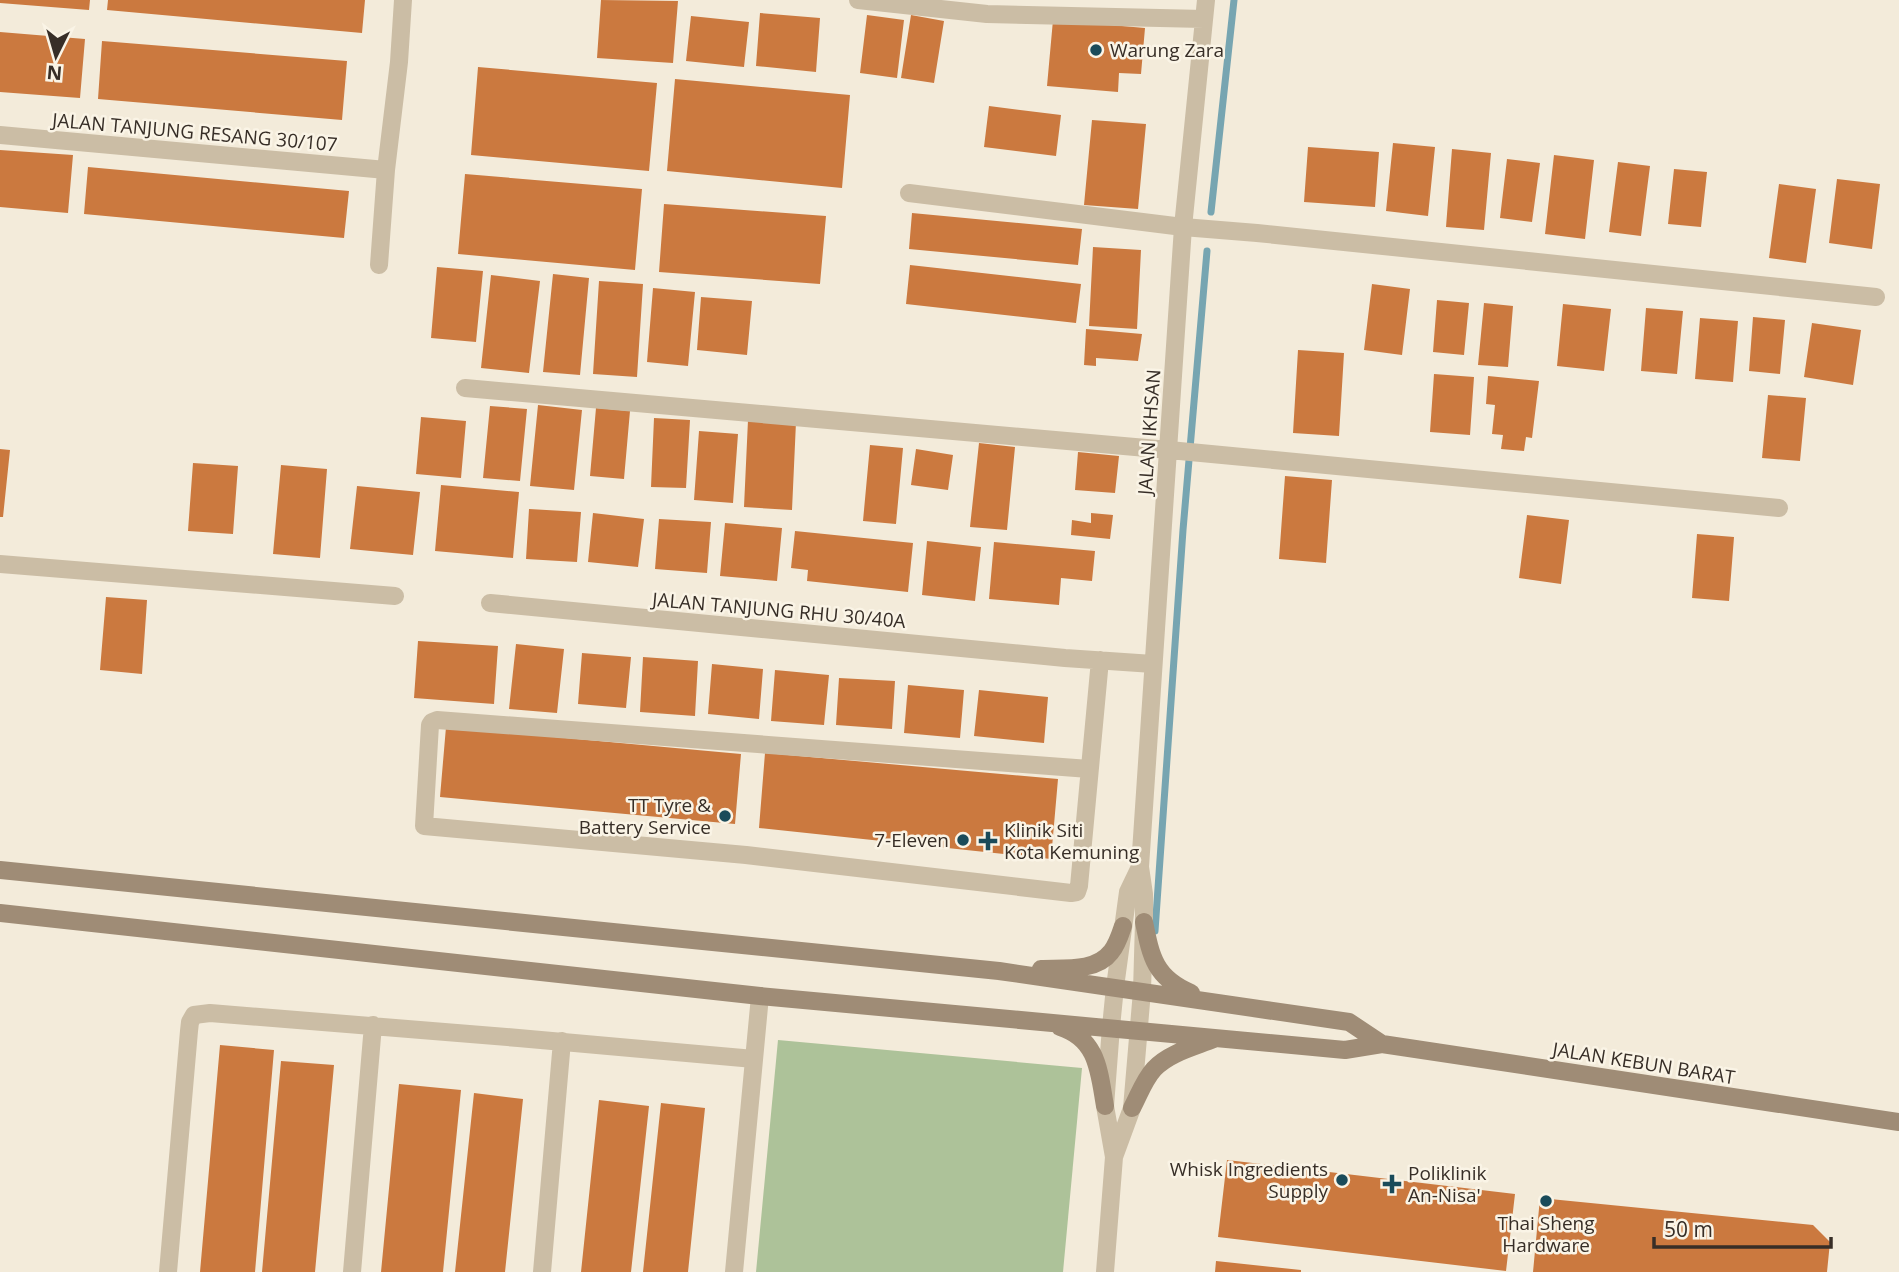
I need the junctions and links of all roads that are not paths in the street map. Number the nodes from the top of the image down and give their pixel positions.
1 (403, 0) edge
2 (858, 0) edge
3 (1206, 0) edge
4 (1204, 19) junction
5 (0, 135) edge
6 (386, 170) junction
7 (909, 193) dead end
8 (1183, 228) junction
9 (379, 265) dead end
10 (1876, 297) dead end
11 (465, 387) dead end
12 (1176, 451) junction
13 (1779, 508) dead end
14 (0, 564) edge
15 (395, 596) dead end
16 (490, 603) dead end
17 (1100, 660) junction
18 (1153, 664) junction
19 (1089, 769) junction
20 (1140, 867) junction
21 (0, 870) edge
22 (0, 914) edge
23 (1144, 922) junction
24 (1124, 926) junction
25 (999, 971) junction
26 (1115, 987) junction
27 (1142, 991) junction
28 (760, 996) junction
29 (1237, 1004) junction
30 (1037, 1020) junction
31 (373, 1026) junction
32 (1111, 1027) junction
33 (1139, 1030) junction
34 (1217, 1038) junction
35 (562, 1041) junction
36 (1382, 1044) junction
37 (754, 1059) junction
38 (1105, 1106) junction
39 (1132, 1108) junction
40 (1899, 1122) edge
41 (1114, 1157) junction
42 (168, 1272) edge
43 (352, 1272) edge
44 (542, 1272) edge
45 (734, 1272) edge
46 (1105, 1272) edge

1 - 6 street
2 - 4 street
3 - 4 street, JALAN IKHSAN
4 - 8 street, JALAN IKHSAN
5 - 6 street, JALAN TANJUNG RESANG 30/107
6 - 9 street
7 - 8 street
8 - 10 street
8 - 12 street, JALAN IKHSAN
11 - 12 street
12 - 13 street
12 - 18 street, JALAN IKHSAN
14 - 15 street
16 - 17 street, JALAN TANJUNG RHU 30/40A
17 - 18 street, JALAN TANJUNG RHU 30/40A
17 - 19 street
18 - 20 street, JALAN IKHSAN
19 - 19 street
20 - 23 street, JALAN IKHSAN
20 - 24 street, JALAN IKHSAN
21 - 25 main road
22 - 28 main road
23 - 27 street, JALAN IKHSAN
23 - 29 main road
24 - 25 main road
24 - 26 street, JALAN IKHSAN
25 - 26 main road, JALAN KEBUN BARAT
26 - 27 main road, JALAN KEBUN BARAT
26 - 32 street, JALAN IKHSAN
27 - 29 main road, JALAN KEBUN BARAT
27 - 33 street, JALAN IKHSAN
28 - 30 main road
28 - 37 street
29 - 36 main road, JALAN KEBUN BARAT
30 - 32 main road, JALAN KEBUN BARAT
30 - 38 main road
31 - 35 street
31 - 42 street
31 - 43 street
32 - 33 main road, JALAN KEBUN BARAT
32 - 38 street, JALAN IKHSAN
33 - 34 main road, JALAN KEBUN BARAT
33 - 39 street, JALAN IKHSAN
34 - 36 main road, JALAN KEBUN BARAT
34 - 39 main road
35 - 37 street
35 - 44 street
36 - 40 main road, JALAN KEBUN BARAT
37 - 45 street
38 - 41 street, JALAN IKHSAN
39 - 41 street, JALAN IKHSAN
41 - 46 street

